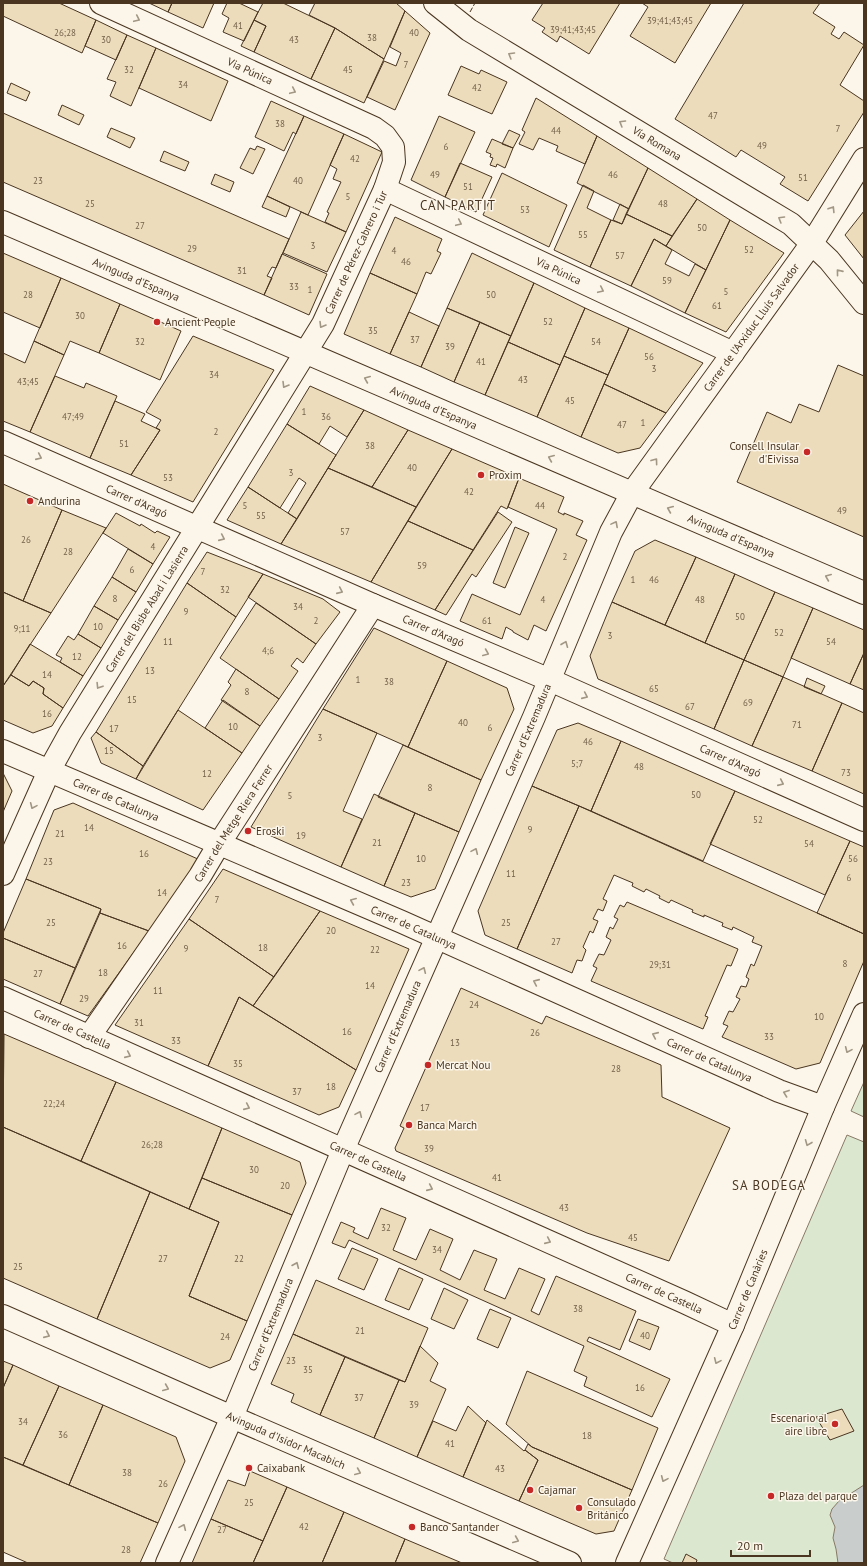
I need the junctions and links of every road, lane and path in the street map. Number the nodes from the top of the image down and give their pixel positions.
1 (101, 3) edge
2 (435, 3) edge
3 (393, 147) joint
4 (864, 159) edge
5 (385, 189) junction
6 (3, 222) edge
7 (812, 243) junction
8 (864, 303) edge
9 (305, 352) junction
10 (733, 352) junction
11 (3, 442) edge
12 (632, 493) junction
13 (197, 527) junction
14 (864, 593) edge
15 (373, 606) junction
16 (550, 680) junction
17 (3, 751) edge
18 (49, 771) junction
19 (864, 820) edge
20 (219, 844) junction
21 (3, 874) edge
22 (437, 938) junction
23 (3, 998) edge
24 (864, 1014) edge
25 (89, 1037) junction
26 (823, 1106) junction
27 (343, 1150) junction
28 (3, 1316) edge
29 (733, 1325) junction
30 (232, 1418) junction
31 (167, 1563) edge
32 (570, 1563) edge
33 (626, 1563) edge

1 -> 3 street, Via Púnica
7 -> 2 street, Vía Romana
3 - 5 street, Carrer de Pérez-Cabrero i Tur
7 -> 4 street, Carrer de l'Arxiduc Lluís Salvador
5 -> 9 street, Carrer de Pérez-Cabrero i Tur
5 -> 10 street, Via Púnica
6 - 9 street, Avinguda d'Espanya
8 -> 7 street, Vía Romana
7 - 10 street, Carrer de l'Arxiduc Lluís Salvador
12 -> 9 street, Avinguda d'Espanya
9 -> 13 street, Carrer del Bisbe Abad i Lasierra
12 -> 10 street, Carrer de l'Arxiduc Lluís Salvador
11 -> 13 street, Carrer d'Aragó
14 -> 12 street, Avinguda d'Espanya
16 -> 12 street, Carrer d'Extremadura
13 -> 15 street, Carrer d'Aragó
13 -> 18 street, Carrer del Bisbe Abad i Lasierra
15 -> 16 street, Carrer d'Aragó
15 - 20 street, Carrer del Metge Riera Ferrer
16 -> 19 street, Carrer d'Aragó
22 -> 16 street, Carrer d'Extremadura
17 - 18 street, Carrer de Catalunya
18 - 20 street, Carrer de Catalunya
18 -> 21 street, Carrer del Bisbe Abad i Lasierra
22 -> 20 street, Carrer de Catalunya
20 - 25 street, Carrer del Metge Riera Ferrer
26 -> 22 street, Carrer de Catalunya
27 -> 22 street, Carrer d'Extremadura
23 - 25 street, Carrer de Castella
24 -> 26 street, Carrer de Canàries
25 -> 27 street, Carrer de Castella
26 -> 29 street, Carrer de Canàries
27 -> 29 street, Carrer de Castella
30 -> 27 street, Carrer d'Extremadura
28 -> 30 street, Avinguda d'Isidor Macabich
29 -> 33 street, Carrer de Canàries
31 -> 30 street, Carrer d'Extremadura
30 -> 32 street, Avinguda d'Isidor Macabich

